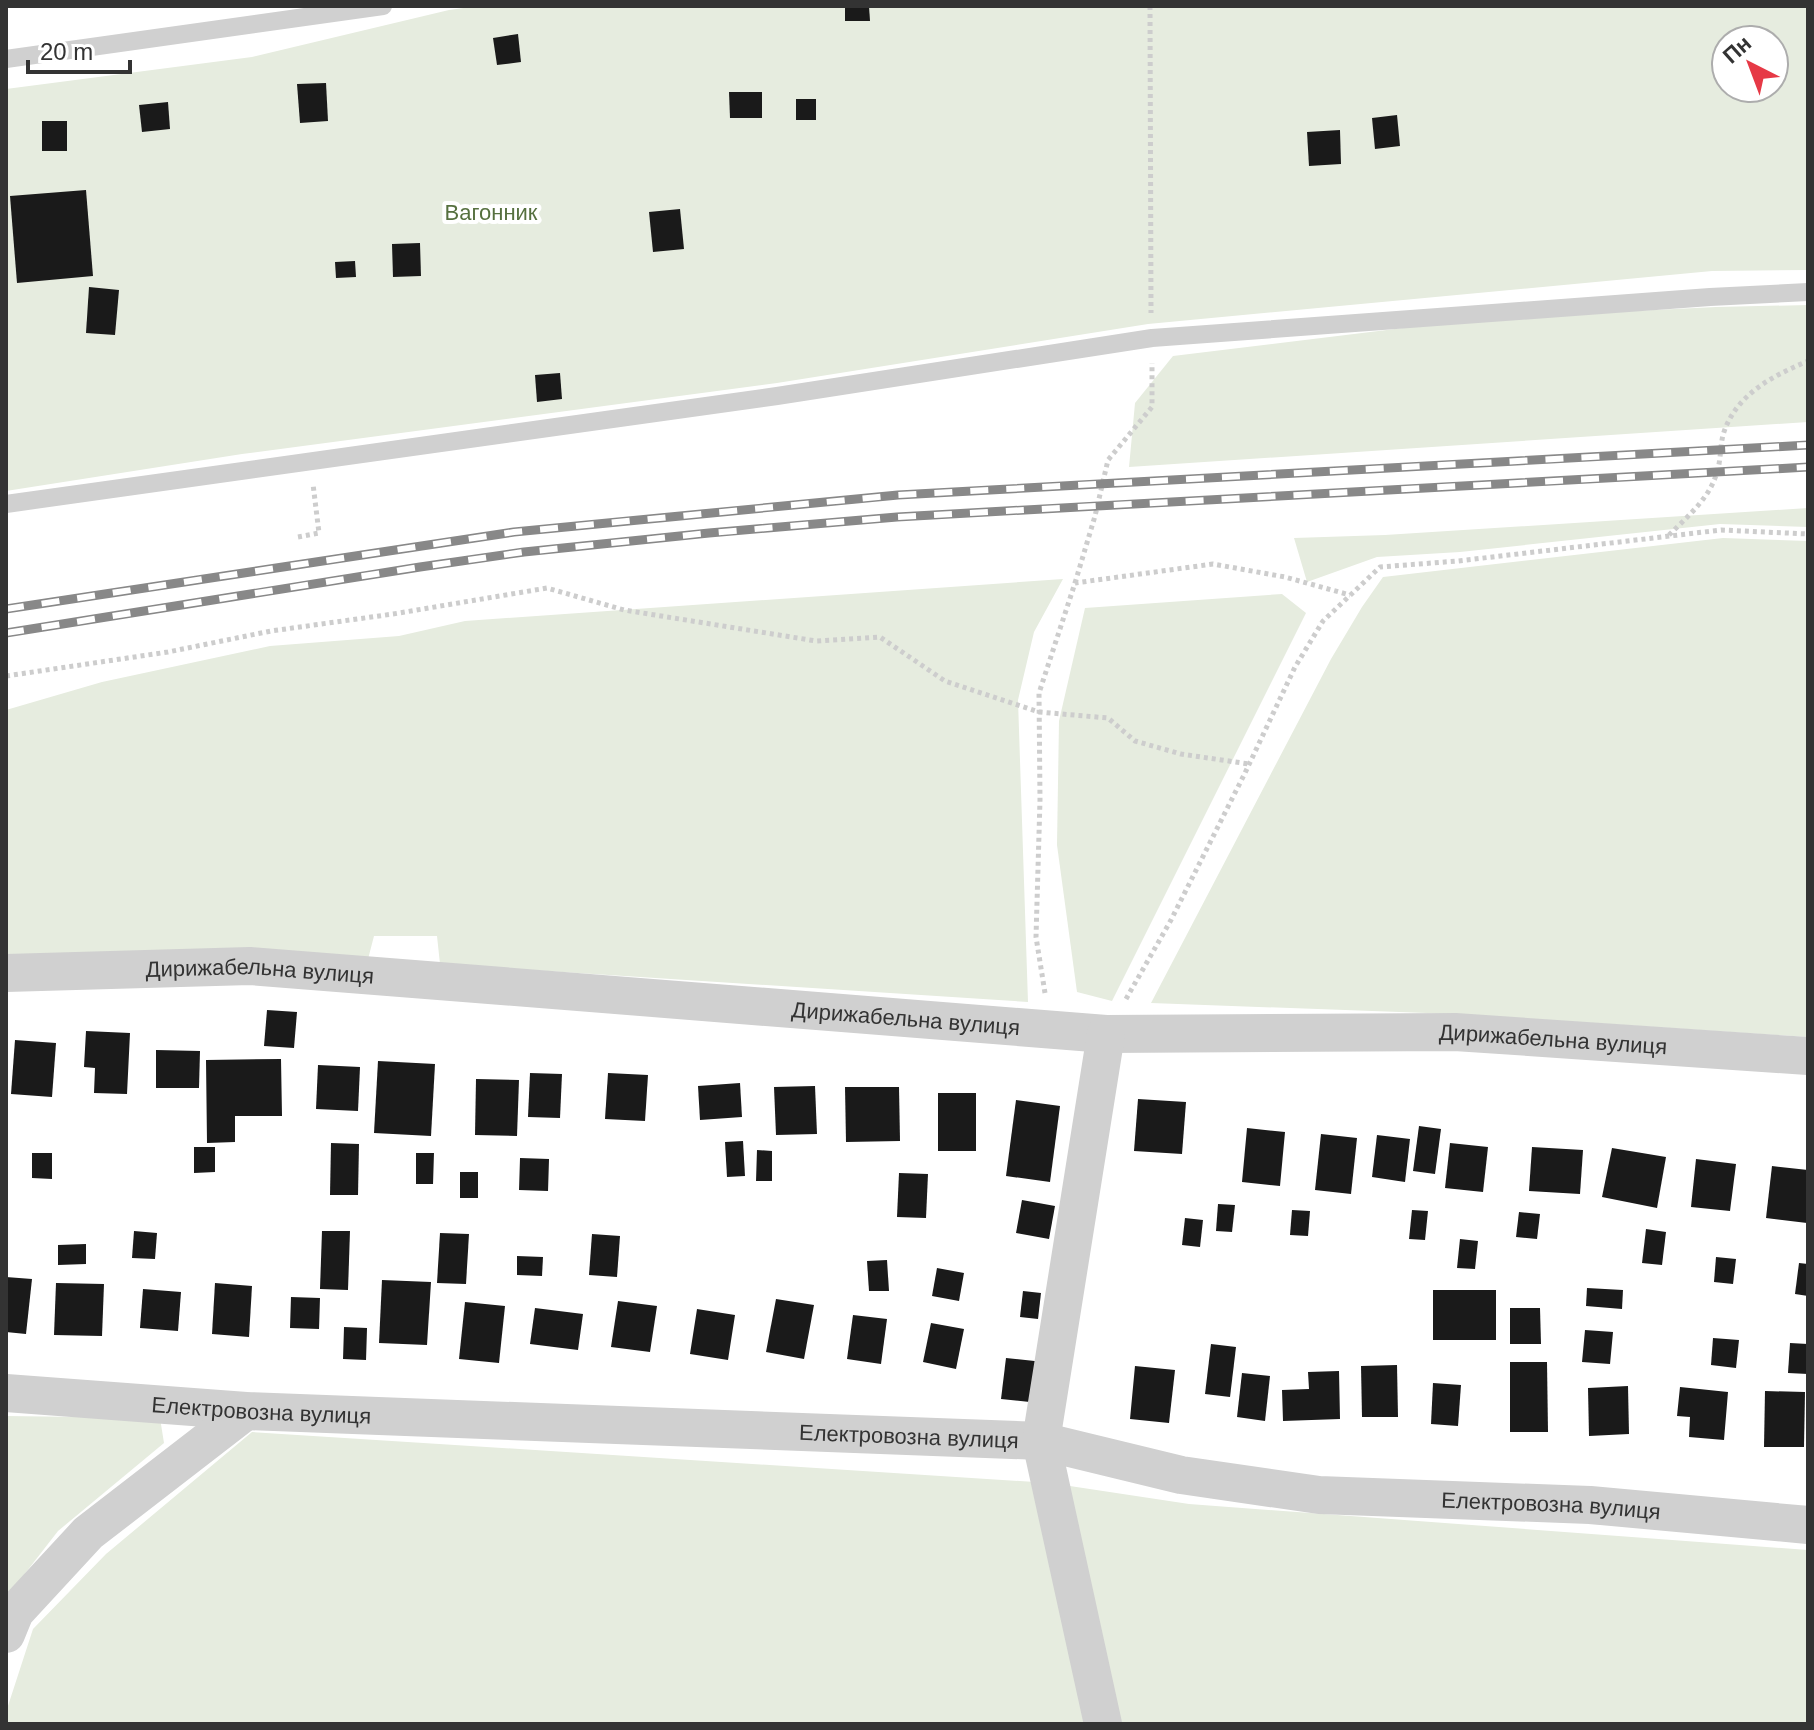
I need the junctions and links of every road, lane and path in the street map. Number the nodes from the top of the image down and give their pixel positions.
1 (383, 6) edge
2 (1150, 6) edge
3 (6, 59) edge
4 (1808, 292) edge
5 (1152, 338) junction
6 (1808, 361) edge
7 (310, 461) junction
8 (6, 504) edge
9 (1808, 534) edge
10 (1667, 536) junction
11 (298, 537) dead end
12 (1075, 583) junction
13 (1350, 595) junction
14 (6, 676) edge
15 (1039, 712) junction
16 (1249, 764) junction
17 (6, 973) edge
18 (1051, 1030) junction
19 (1106, 1034) junction
20 (1808, 1056) edge
21 (6, 1393) edge
22 (246, 1411) junction
23 (1041, 1441) junction
24 (1808, 1525) edge
25 (6, 1634) edge
26 (1103, 1724) edge

1 - 3 lane
2 - 5 path
4 - 5 lane
5 - 7 lane
5 - 12 path
6 - 10 path
7 - 8 lane
7 - 11 path
9 - 10 path
10 - 13 path
12 - 13 path
12 - 15 path
13 - 16 path
14 - 15 path
15 - 16 path
15 - 18 path
16 - 19 path
17 - 18 street, Дирижабельна вулиця
18 - 19 street, Дирижабельна вулиця
19 - 20 street, Дирижабельна вулиця
19 - 23 street
21 - 22 street, Електровозна вулиця
22 - 23 street, Електровозна вулиця
22 - 25 street
23 - 24 street, Електровозна вулиця
23 - 26 street

